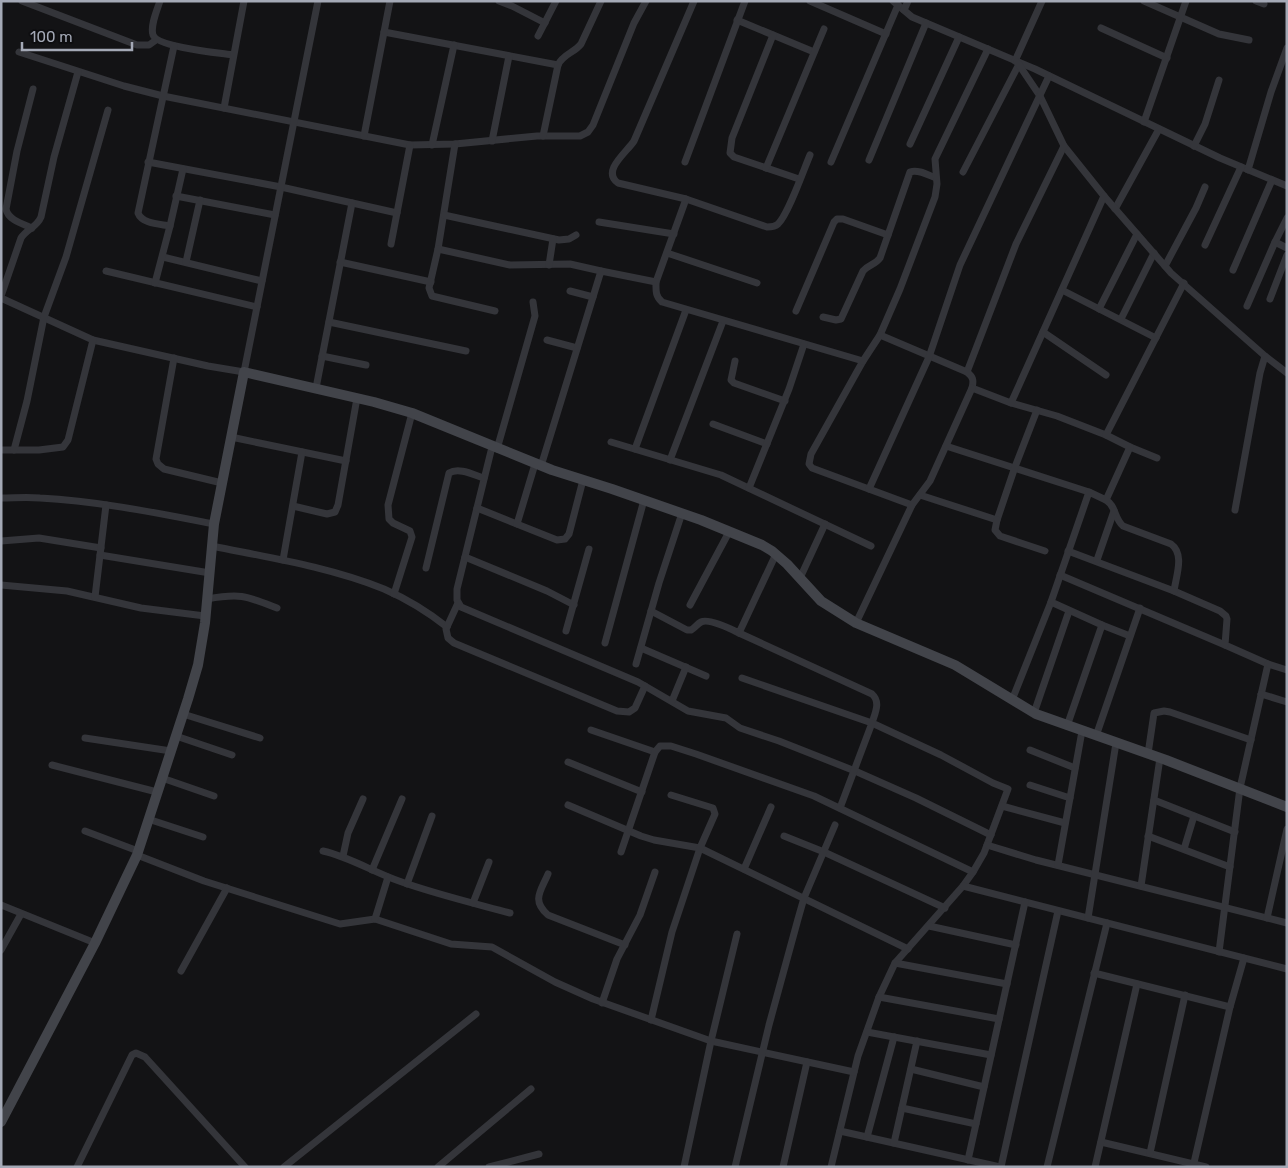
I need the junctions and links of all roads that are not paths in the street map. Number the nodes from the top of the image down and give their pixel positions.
1 (22, 1) edge
2 (244, 1) edge
3 (318, 1) edge
4 (390, 1) edge
5 (499, 1) edge
6 (556, 1) edge
7 (601, 1) edge
8 (646, 1) edge
9 (694, 1) edge
10 (744, 1) edge
11 (810, 1) edge
12 (908, 1) edge
13 (1042, 1) edge
14 (1144, 1) edge
15 (1186, 1) edge
16 (1256, 1) edge
17 (157, 2) edge
18 (1264, 4) dead end
19 (898, 6) edge
20 (1181, 18) junction
21 (737, 20) junction
22 (545, 23) junction
23 (926, 23) junction
24 (824, 28) dead end
25 (1101, 28) dead end
26 (384, 32) junction
27 (886, 34) junction
28 (773, 35) junction
29 (538, 36) dead end
30 (959, 37) junction
31 (156, 40) junction
32 (1249, 40) dead end
33 (454, 45) junction
34 (174, 46) junction
35 (1287, 48) edge
36 (988, 49) junction
37 (19, 52) dead end
38 (814, 52) junction
39 (234, 56) junction
40 (509, 56) junction
41 (1166, 58) junction
42 (1017, 62) junction
43 (558, 65) junction
44 (78, 72) junction
45 (1278, 73) junction
46 (1049, 76) junction
47 (1287, 76) edge
48 (1219, 80) dead end
49 (33, 89) dead end
50 (163, 96) junction
51 (1040, 96) junction
52 (224, 108) junction
53 (108, 110) dead end
54 (294, 122) junction
55 (1144, 122) junction
56 (1159, 129) junction
57 (364, 136) junction
58 (544, 136) junction
59 (492, 141) junction
60 (455, 144) junction
61 (910, 144) dead end
62 (410, 145) junction
63 (432, 145) junction
64 (1064, 146) junction
65 (1194, 146) junction
66 (810, 155) dead end
67 (870, 160) dead end
68 (148, 162) junction
69 (685, 162) dead end
70 (831, 162) dead end
71 (766, 168) junction
72 (1244, 168) junction
73 (183, 169) junction
74 (963, 172) dead end
75 (936, 178) junction
76 (799, 179) junction
77 (1272, 180) junction
78 (1287, 186) edge
79 (281, 187) junction
80 (1205, 187) dead end
81 (176, 196) junction
82 (1104, 196) junction
83 (686, 199) junction
84 (200, 200) junction
85 (352, 203) junction
86 (1115, 209) junction
87 (397, 213) junction
88 (275, 215) junction
89 (444, 215) junction
90 (1287, 218) edge
91 (599, 222) dead end
92 (170, 226) junction
93 (32, 228) junction
94 (674, 234) junction
95 (1136, 234) junction
96 (576, 235) dead end
97 (888, 235) junction
98 (553, 239) junction
99 (1275, 242) junction
100 (391, 244) dead end
101 (1205, 245) dead end
102 (1287, 248) edge
103 (438, 249) junction
104 (667, 253) junction
105 (1154, 253) junction
106 (1287, 255) edge
107 (162, 257) junction
108 (186, 262) junction
109 (340, 262) junction
110 (548, 265) junction
111 (1165, 266) junction
112 (1233, 270) dead end
113 (106, 271) dead end
114 (601, 271) junction
115 (262, 281) junction
116 (431, 282) junction
117 (656, 282) junction
118 (155, 283) junction
119 (757, 283) dead end
120 (1184, 283) junction
121 (1062, 290) junction
122 (570, 291) dead end
123 (1, 297) edge
124 (593, 297) junction
125 (1270, 299) dead end
126 (533, 302) dead end
127 (1248, 306) dead end
128 (257, 307) junction
129 (1099, 309) junction
130 (686, 310) junction
131 (495, 311) dead end
132 (796, 311) dead end
133 (822, 317) dead end
134 (44, 318) junction
135 (1121, 319) junction
136 (723, 321) junction
137 (329, 322) junction
138 (1043, 332) junction
139 (880, 335) junction
140 (1156, 338) junction
141 (93, 340) junction
142 (547, 340) dead end
143 (804, 344) junction
144 (577, 348) junction
145 (466, 351) dead end
146 (322, 356) junction
147 (929, 356) junction
148 (1265, 356) junction
149 (174, 358) junction
150 (735, 361) dead end
151 (863, 361) junction
152 (366, 366) dead end
153 (244, 372) junction
154 (967, 372) junction
155 (1287, 373) edge
156 (1106, 375) dead end
157 (316, 388) junction
158 (972, 388) junction
159 (357, 398) junction
160 (784, 401) junction
161 (1011, 403) junction
162 (1037, 410) junction
163 (412, 413) junction
164 (713, 424) dead end
165 (1106, 435) junction
166 (231, 437) junction
167 (611, 442) dead end
168 (767, 444) junction
169 (946, 446) junction
170 (1130, 447) junction
171 (495, 448) junction
172 (635, 449) junction
173 (1, 450) edge
174 (14, 450) junction
175 (302, 452) junction
176 (1157, 458) dead end
177 (670, 460) junction
178 (346, 461) junction
179 (538, 465) junction
180 (1015, 468) junction
181 (484, 478) junction
182 (583, 480) junction
183 (222, 483) junction
184 (749, 488) junction
185 (869, 489) junction
186 (1089, 492) junction
187 (920, 495) junction
188 (1, 498) edge
189 (644, 500) junction
190 (1106, 500) junction
191 (912, 505) junction
192 (106, 506) junction
193 (292, 506) junction
194 (477, 508) junction
195 (1235, 510) dead end
196 (1114, 511) junction
197 (682, 513) junction
198 (997, 520) junction
199 (214, 524) junction
200 (517, 524) junction
201 (825, 524) junction
202 (729, 532) junction
203 (1, 542) edge
204 (212, 546) junction
205 (871, 546) dead end
206 (589, 549) dead end
207 (1045, 551) dead end
208 (1068, 551) junction
209 (100, 552) junction
210 (776, 554) junction
211 (465, 558) junction
212 (283, 560) junction
213 (1097, 560) junction
214 (426, 568) dead end
215 (210, 573) junction
216 (1060, 575) junction
217 (800, 578) junction
218 (1, 585) edge
219 (1174, 590) junction
220 (394, 594) junction
221 (96, 597) junction
222 (207, 599) junction
223 (1051, 602) junction
224 (458, 604) junction
225 (574, 605) junction
226 (690, 605) dead end
227 (277, 608) dead end
228 (1140, 608) junction
229 (1069, 611) junction
230 (651, 612) junction
231 (205, 616) junction
232 (856, 623) junction
233 (1102, 625) junction
234 (448, 626) junction
235 (566, 631) dead end
236 (739, 634) junction
237 (1130, 636) junction
238 (605, 643) dead end
239 (1225, 645) junction
240 (641, 648) junction
241 (636, 664) dead end
242 (1268, 664) junction
243 (686, 667) junction
244 (1287, 670) edge
245 (706, 676) dead end
246 (742, 678) dead end
247 (644, 686) junction
248 (1261, 694) junction
249 (1012, 700) junction
250 (672, 701) junction
251 (1287, 702) edge
252 (1034, 713) junction
253 (183, 714) junction
254 (872, 724) junction
255 (1067, 726) junction
256 (591, 730) dead end
257 (1082, 731) junction
258 (176, 736) junction
259 (1096, 736) junction
260 (85, 738) dead end
261 (260, 738) dead end
262 (1251, 740) junction
263 (1116, 743) junction
264 (1030, 750) dead end
265 (171, 751) junction
266 (655, 752) junction
267 (1148, 754) junction
268 (232, 755) dead end
269 (1160, 758) junction
270 (568, 762) dead end
271 (52, 765) dead end
272 (1075, 768) junction
273 (855, 771) junction
274 (162, 778) junction
275 (1030, 785) dead end
276 (1240, 788) junction
277 (157, 792) junction
278 (642, 792) junction
279 (670, 795) dead end
280 (214, 796) dead end
281 (1070, 798) junction
282 (363, 799) dead end
283 (402, 799) dead end
284 (1154, 800) junction
285 (568, 805) dead end
286 (1002, 806) junction
287 (771, 807) dead end
288 (1287, 807) edge
289 (840, 808) junction
290 (432, 816) dead end
291 (1194, 816) junction
292 (148, 819) junction
293 (1065, 823) junction
294 (835, 825) dead end
295 (1287, 829) edge
296 (85, 831) dead end
297 (629, 831) junction
298 (1235, 832) junction
299 (991, 835) junction
300 (784, 836) dead end
301 (1148, 836) junction
302 (203, 837) dead end
303 (987, 845) junction
304 (700, 848) junction
305 (1184, 849) junction
306 (323, 851) dead end
307 (622, 852) dead end
308 (824, 852) junction
309 (137, 853) junction
310 (1284, 853) edge
311 (342, 856) junction
312 (489, 862) dead end
313 (1058, 865) junction
314 (1230, 867) junction
315 (744, 869) junction
316 (372, 870) junction
317 (655, 872) dead end
318 (972, 872) junction
319 (548, 874) dead end
320 (1095, 875) junction
321 (388, 877) junction
322 (406, 884) junction
323 (963, 886) junction
324 (1141, 886) junction
325 (227, 888) junction
326 (804, 898) junction
327 (1025, 902) junction
328 (473, 903) junction
329 (1, 905) edge
330 (945, 908) junction
331 (1225, 908) junction
332 (1058, 911) junction
333 (21, 914) junction
334 (510, 914) dead end
335 (1088, 918) junction
336 (1267, 918) junction
337 (375, 919) junction
338 (1107, 923) junction
339 (1287, 923) edge
340 (929, 926) junction
341 (737, 934) dead end
342 (94, 943) junction
343 (625, 945) junction
344 (1016, 945) junction
345 (908, 949) junction
346 (1, 950) edge
347 (1220, 952) junction
348 (1244, 958) junction
349 (895, 963) junction
350 (1287, 969) edge
351 (181, 971) dead end
352 (1094, 973) junction
353 (1007, 984) junction
354 (1137, 984) junction
355 (1185, 995) junction
356 (878, 997) junction
357 (602, 1003) junction
358 (1230, 1007) junction
359 (476, 1014) dead end
360 (999, 1019) junction
361 (651, 1020) junction
362 (867, 1032) junction
363 (894, 1037) junction
364 (917, 1041) junction
365 (711, 1042) junction
366 (762, 1053) junction
367 (991, 1055) junction
368 (807, 1062) junction
369 (911, 1069) junction
370 (854, 1072) junction
371 (984, 1087) junction
372 (531, 1089) dead end
373 (902, 1108) junction
374 (1, 1122) edge
375 (976, 1124) junction
376 (840, 1131) junction
377 (868, 1137) junction
378 (1101, 1142) junction
379 (894, 1143) junction
380 (1150, 1153) junction
381 (539, 1154) dead end
382 (968, 1160) junction
383 (1193, 1165) edge
384 (76, 1167) edge
385 (245, 1167) edge
386 (284, 1167) edge
387 (438, 1167) edge
388 (489, 1167) edge
389 (684, 1167) edge
390 (735, 1167) edge
391 (783, 1167) edge
392 (832, 1167) edge
393 (1000, 1167) edge
394 (1047, 1167) edge
395 (1096, 1167) edge
396 (1206, 1167) edge

1 - 31 street
2 - 39 street
3 - 54 street
4 - 26 street
5 - 22 street
6 - 22 street
7 - 43 street
8 - 58 street
9 - 83 street
10 - 21 street
11 - 27 street
12 - 19 street
13 - 42 street
14 - 20 street
15 - 20 street
16 - 18 street
17 - 31 street
19 - 23 street
19 - 27 street
20 - 32 street
20 - 41 street
21 - 28 street
21 - 69 street
22 - 29 street
23 - 30 street
23 - 67 street
24 - 38 street
25 - 41 street
26 - 33 street
26 - 57 street
27 - 70 street
28 - 38 street
28 - 71 street
30 - 36 street
30 - 61 street
31 - 34 street
33 - 40 street
33 - 63 street
34 - 39 street
34 - 50 street
35 - 45 street
36 - 42 street
36 - 75 street
37 - 44 street
38 - 71 street
39 - 52 street
40 - 43 street
40 - 59 street
41 - 55 street
42 - 46 street
42 - 51 street
42 - 74 street
43 - 58 street
44 - 50 street
44 - 93 street
45 - 47 street
45 - 72 street
46 - 51 street
46 - 55 street
48 - 65 street
49 - 93 street
50 - 52 street
50 - 68 street
51 - 64 street
51 - 147 street
52 - 54 street
53 - 134 street
54 - 57 street
54 - 79 street
55 - 56 street
56 - 65 street
56 - 86 street
57 - 62 street
58 - 59 street
59 - 60 street
60 - 63 street
60 - 89 street
62 - 63 street
62 - 87 street
64 - 82 street
64 - 154 street
65 - 72 street
66 - 76 street
68 - 73 street
68 - 92 street
71 - 76 street
72 - 77 street
72 - 101 street
73 - 79 street
73 - 81 street
75 - 97 street
75 - 139 street
76 - 83 street
77 - 78 street
77 - 112 street
79 - 85 street
79 - 88 street
80 - 111 street
81 - 84 street
81 - 92 street
82 - 86 street
82 - 121 street
83 - 94 street
84 - 88 street
84 - 108 street
85 - 87 street
85 - 109 street
86 - 95 street
87 - 100 street
88 - 115 street
89 - 98 street
89 - 103 street
90 - 99 street
91 - 94 street
92 - 107 street
93 - 123 street
94 - 104 street
95 - 105 street
95 - 129 street
96 - 98 street
97 - 132 street
97 - 133 street
98 - 110 street
99 - 102 street
99 - 127 street
103 - 110 street
103 - 116 street
104 - 117 street
104 - 119 street
105 - 111 street
105 - 135 street
106 - 125 street
107 - 108 street
107 - 118 street
108 - 115 street
109 - 116 street
109 - 137 street
110 - 114 street
111 - 120 street
113 - 118 street
114 - 117 street
114 - 124 street
115 - 128 street
116 - 131 street
117 - 130 street
118 - 128 street
120 - 140 street
120 - 148 street
121 - 129 street
121 - 138 street
122 - 124 street
123 - 134 street
124 - 144 street
126 - 171 street
128 - 153 street
129 - 135 street
130 - 136 street
130 - 172 street
134 - 141 street
134 - 174 street
135 - 140 street
136 - 143 street
136 - 177 street
137 - 145 street
137 - 146 street
138 - 156 street
138 - 161 street
139 - 147 street
139 - 151 street
140 - 165 street
141 - 149 street
141 - 174 street
142 - 144 street
143 - 151 street
143 - 160 street
144 - 179 street
146 - 152 street
146 - 157 street
147 - 154 street
147 - 185 street
148 - 155 street
148 - 195 street
149 - 153 street
149 - 183 street
150 - 160 street
151 - 185 street
153 - 157 street
153 - 166 street
154 - 158 street
157 - 159 street
158 - 161 street
158 - 169 street
159 - 163 street
159 - 178 street
160 - 168 street
161 - 162 street
162 - 165 street
162 - 180 street
163 - 171 street
163 - 220 street
164 - 168 street
165 - 170 street
166 - 175 street
166 - 183 street
167 - 172 street
168 - 184 street
169 - 180 street
169 - 187 street
170 - 176 street
170 - 190 street
171 - 179 street
171 - 181 street
172 - 177 street
173 - 174 street
175 - 178 street
175 - 193 street
177 - 184 street
178 - 193 street
179 - 182 street
179 - 200 street
180 - 186 street
180 - 198 street
181 - 194 street
181 - 214 street
182 - 189 street
182 - 200 street
183 - 199 street
184 - 201 street
185 - 191 street
186 - 190 street
186 - 208 street
187 - 191 street
187 - 198 street
188 - 192 street
189 - 197 street
189 - 238 street
190 - 196 street
191 - 232 street
192 - 199 street
192 - 209 street
193 - 212 street
194 - 200 street
194 - 211 street
196 - 213 street
196 - 219 street
197 - 202 street
197 - 230 street
198 - 207 street
199 - 204 street
201 - 205 street
201 - 217 street
202 - 210 street
202 - 226 street
203 - 209 street
204 - 212 street
204 - 215 street
206 - 225 street
208 - 213 street
208 - 216 street
209 - 215 street
209 - 221 street
210 - 217 street
210 - 236 street
211 - 224 street
211 - 225 street
212 - 220 street
213 - 219 street
215 - 222 street
216 - 223 street
216 - 228 street
217 - 232 street
218 - 221 street
219 - 239 street
220 - 234 street
221 - 231 street
222 - 227 street
222 - 231 street
223 - 229 street
223 - 249 street
224 - 234 street
224 - 247 street
225 - 235 street
228 - 237 street
228 - 239 street
229 - 233 street
229 - 252 street
230 - 236 street
230 - 240 street
231 - 253 street
232 - 249 street
233 - 237 street
233 - 255 street
234 - 247 street
236 - 254 street
237 - 259 street
239 - 242 street
240 - 241 street
240 - 243 street
242 - 244 street
242 - 248 street
243 - 245 street
243 - 250 street
246 - 254 street
247 - 250 street
248 - 251 street
248 - 262 street
249 - 252 street
250 - 273 street
252 - 255 street
253 - 258 street
253 - 261 street
254 - 273 street
254 - 286 street
255 - 257 street
256 - 266 street
257 - 259 street
257 - 272 street
258 - 265 street
258 - 268 street
259 - 263 street
260 - 265 street
262 - 267 street
262 - 276 street
263 - 267 street
263 - 320 street
264 - 272 street
265 - 274 street
266 - 278 street
266 - 289 street
267 - 269 street
269 - 276 street
269 - 284 street
270 - 278 street
271 - 277 street
272 - 281 street
273 - 289 street
273 - 299 street
274 - 277 street
274 - 280 street
275 - 281 street
276 - 288 street
276 - 298 street
277 - 292 street
278 - 297 street
279 - 304 street
281 - 293 street
282 - 311 street
283 - 316 street
284 - 291 street
284 - 301 street
285 - 297 street
286 - 293 street
286 - 299 street
287 - 315 street
289 - 318 street
290 - 322 street
291 - 298 street
291 - 305 street
292 - 302 street
292 - 309 street
293 - 313 street
294 - 308 street
295 - 310 street
296 - 309 street
297 - 304 street
297 - 307 street
298 - 314 street
299 - 303 street
300 - 308 street
301 - 305 street
301 - 324 street
303 - 313 street
303 - 318 street
304 - 315 street
304 - 361 street
305 - 314 street
306 - 311 street
308 - 326 street
308 - 330 street
309 - 325 street
309 - 342 street
310 - 336 street
311 - 316 street
312 - 328 street
313 - 320 street
314 - 331 street
315 - 326 street
316 - 321 street
317 - 343 street
318 - 323 street
319 - 343 street
320 - 324 street
320 - 335 street
321 - 322 street
321 - 337 street
322 - 328 street
323 - 327 street
323 - 330 street
324 - 331 street
325 - 337 street
325 - 351 street
326 - 345 street
326 - 366 street
327 - 332 street
327 - 344 street
328 - 334 street
329 - 333 street
330 - 340 street
331 - 336 street
331 - 347 street
332 - 335 street
332 - 393 street
333 - 342 street
333 - 346 street
335 - 338 street
336 - 339 street
337 - 357 street
338 - 347 street
338 - 352 street
340 - 344 street
340 - 345 street
341 - 365 street
342 - 374 street
343 - 357 street
344 - 353 street
345 - 349 street
347 - 348 street
348 - 350 street
348 - 358 street
349 - 353 street
349 - 356 street
352 - 354 street
352 - 394 street
353 - 360 street
354 - 355 street
354 - 378 street
355 - 358 street
355 - 380 street
356 - 360 street
356 - 362 street
357 - 361 street
358 - 383 street
359 - 386 street
360 - 367 street
361 - 365 street
362 - 363 street
362 - 370 street
363 - 364 street
363 - 377 street
364 - 367 street
364 - 369 street
365 - 366 street
365 - 389 street
366 - 368 street
366 - 390 street
367 - 371 street
368 - 370 street
368 - 391 street
369 - 371 street
369 - 373 street
370 - 376 street
371 - 375 street
372 - 387 street
373 - 375 street
373 - 379 street
375 - 382 street
376 - 377 street
376 - 392 street
377 - 379 street
378 - 380 street
378 - 395 street
379 - 382 street
380 - 383 street
381 - 388 street
382 - 393 street
383 - 396 street
384 - 385 street

